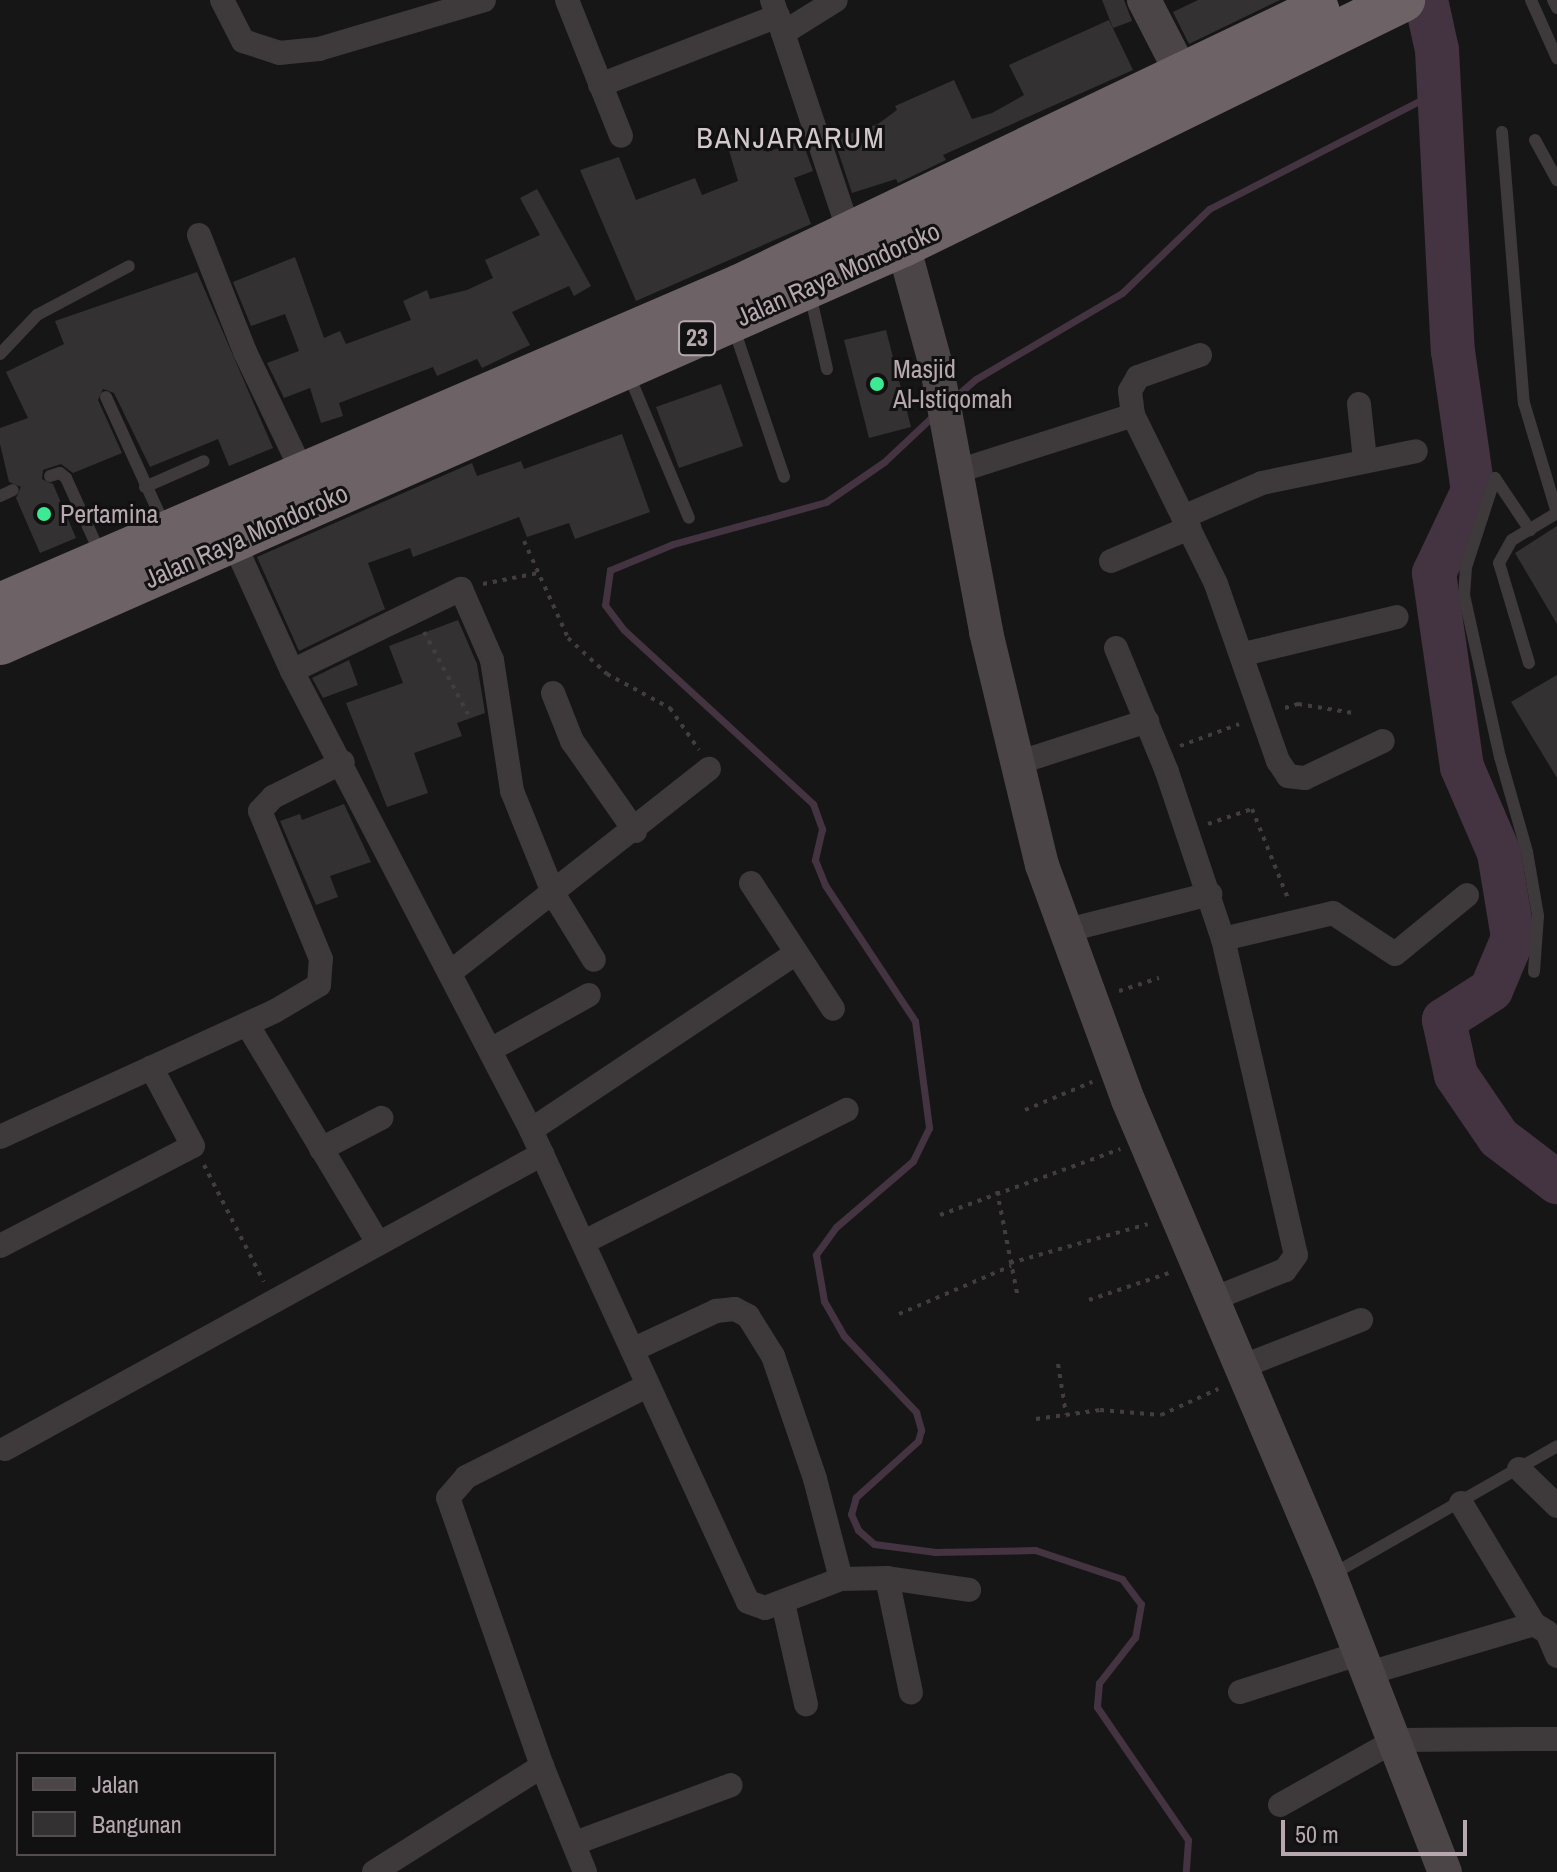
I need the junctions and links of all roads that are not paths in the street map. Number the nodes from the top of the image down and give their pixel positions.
1 (222, 0) edge
2 (484, 0) edge
3 (567, 0) edge
4 (836, 0) edge
5 (1144, 0) edge
6 (1338, 0) edge
7 (1531, 0) edge
8 (1553, 0) edge
9 (1393, 5) edge
10 (1557, 8) edge
11 (778, 16) edge
12 (1552, 36) edge
13 (1557, 58) edge
14 (1182, 74) junction
15 (600, 85) junction
16 (1502, 132) dead end
17 (621, 136) dead end
18 (1535, 140) dead end
19 (1557, 180) edge
20 (850, 234) junction
21 (199, 235) dead end
22 (903, 245) junction
23 (129, 266) dead end
24 (809, 287) junction
25 (732, 322) junction
26 (0, 354) edge
27 (1200, 355) dead end
28 (827, 369) dead end
29 (626, 370) junction
30 (106, 397) dead end
31 (1359, 404) dead end
32 (1133, 415) junction
33 (1416, 451) dead end
34 (1365, 460) junction
35 (204, 461) dead end
36 (958, 471) junction
37 (303, 473) junction
38 (50, 476) dead end
39 (784, 477) dead end
40 (145, 487) junction
41 (13, 490) dead end
42 (0, 496) edge
43 (1557, 513) edge
44 (689, 518) dead end
45 (1186, 522) junction
46 (1530, 530) junction
47 (233, 541) junction
48 (159, 548) junction
49 (93, 551) junction
50 (1111, 561) dead end
51 (4, 616) edge
52 (1397, 617) dead end
53 (1116, 648) dead end
54 (1244, 654) junction
55 (1529, 663) dead end
56 (292, 671) junction
57 (553, 693) dead end
58 (1147, 721) junction
59 (1383, 741) dead end
60 (343, 762) junction
61 (1014, 764) junction
62 (709, 769) road end
63 (635, 831) junction
64 (751, 883) dead end
65 (1210, 894) junction
66 (554, 895) junction
67 (1467, 895) dead end
68 (1064, 931) junction
69 (1223, 939) junction
70 (795, 954) junction
71 (594, 960) dead end
72 (452, 971) junction
73 (1534, 972) dead end
74 (589, 995) dead end
75 (833, 1009) dead end
76 (247, 1024) junction
77 (490, 1050) junction
78 (151, 1067) junction
79 (847, 1110) dead end
80 (381, 1118) dead end
81 (531, 1130) junction
82 (0, 1137) edge
83 (321, 1149) junction
84 (542, 1154) junction
85 (377, 1241) junction
86 (584, 1242) junction
87 (0, 1246) edge
88 (1213, 1299) junction
89 (1361, 1320) dead end
90 (632, 1350) junction
91 (1243, 1372) junction
92 (647, 1386) junction
93 (1557, 1446) edge
94 (5, 1449) dead end
95 (1519, 1469) junction
96 (1461, 1503) junction
97 (1557, 1506) edge
98 (1330, 1576) junction
99 (887, 1578) junction
100 (841, 1579) junction
101 (969, 1590) dead end
102 (783, 1603) junction
103 (1534, 1624) junction
104 (1557, 1656) edge
105 (1365, 1663) junction
106 (1240, 1692) dead end
107 (911, 1693) dead end
108 (806, 1704) dead end
109 (1557, 1739) edge
110 (1396, 1740) junction
111 (542, 1766) junction
112 (731, 1785) dead end
113 (1280, 1805) dead end
114 (575, 1843) junction
115 (374, 1872) edge
116 (585, 1872) edge
117 (1445, 1872) edge

1 - 2 street
3 - 15 street
4 - 11 street
5 - 14 street
6 - 14 highway, Jalan Raya Mondoroko / 23
7 - 12 lane
8 - 10 lane
9 - 22 highway, Jalan Raya Mondoroko / 23
11 - 15 street
11 - 20 street
12 - 13 lane
14 - 20 highway, Jalan Raya Mondoroko / 23
15 - 17 street
16 - 43 lane
18 - 19 lane
20 - 37 highway, Jalan Raya Mondoroko / 23
21 - 37 street
22 - 24 highway, Jalan Raya Mondoroko / 23
22 - 36 street
23 - 26 lane
24 - 25 highway, Jalan Raya Mondoroko / 23
24 - 28 lane
25 - 29 highway, Jalan Raya Mondoroko / 23
25 - 39 lane
27 - 32 street
29 - 44 lane
29 - 47 highway, Jalan Raya Mondoroko / 23
30 - 40 lane
31 - 34 street
32 - 36 street
32 - 45 street
33 - 34 street
34 - 45 street
35 - 40 lane
36 - 61 street
37 - 48 highway, Jalan Raya Mondoroko / 23
38 - 49 lane
40 - 48 lane
41 - 42 lane
43 - 46 lane
45 - 50 street
45 - 54 street
46 - 55 lane
46 - 73 lane
47 - 48 highway, Jalan Raya Mondoroko / 23
47 - 56 street
48 - 49 highway, Jalan Raya Mondoroko / 23
48 - 51 highway, Jalan Raya Mondoroko / 23
49 - 51 highway, Jalan Raya Mondoroko / 23
52 - 54 street
53 - 58 street
54 - 59 street
56 - 60 street
56 - 66 street
57 - 63 street
58 - 61 street
58 - 65 street
60 - 72 street
60 - 76 street
61 - 68 street
62 - 63 street
63 - 66 street
64 - 70 street
65 - 68 street
65 - 69 street
66 - 71 street
66 - 72 street
67 - 69 street
68 - 88 street
69 - 88 street
70 - 75 street
70 - 81 street
72 - 77 street
74 - 77 street
76 - 78 street
76 - 83 street
77 - 81 street
78 - 82 street
78 - 87 street
79 - 86 street
80 - 83 street
81 - 84 street
83 - 85 street
84 - 85 street
84 - 86 street
85 - 94 street
86 - 90 street
88 - 91 street
89 - 91 street
90 - 92 street
90 - 100 street
91 - 98 street
92 - 102 street
92 - 111 street
93 - 95 lane
95 - 96 lane
95 - 97 street
96 - 98 lane
96 - 103 street
98 - 105 street
99 - 100 street
99 - 101 street
99 - 107 street
100 - 102 street
102 - 108 street
103 - 104 street
103 - 105 street
105 - 106 street
105 - 110 street
109 - 110 street
110 - 113 street
110 - 117 street
111 - 114 street
111 - 115 street
112 - 114 street
114 - 116 street

